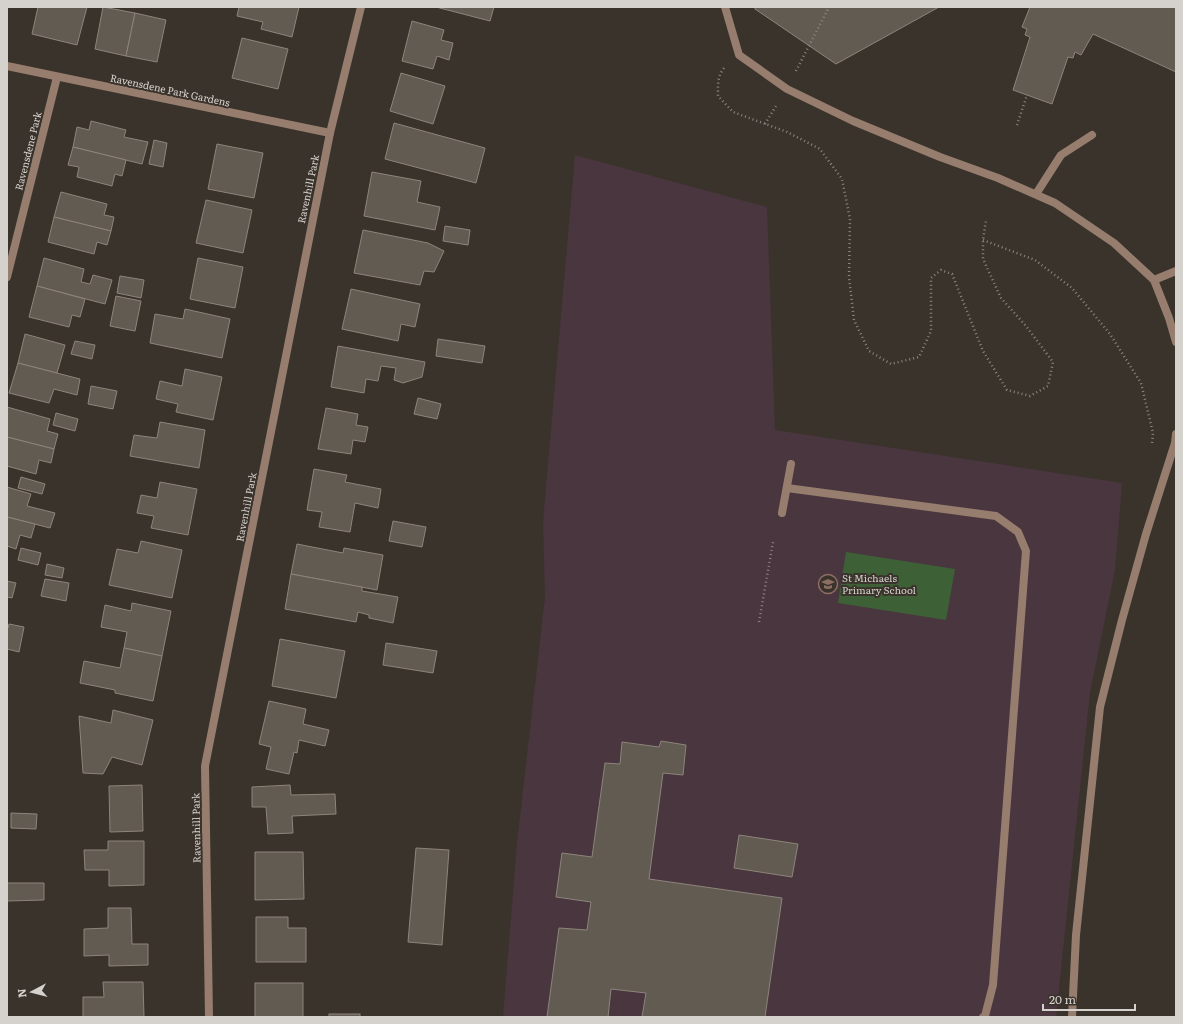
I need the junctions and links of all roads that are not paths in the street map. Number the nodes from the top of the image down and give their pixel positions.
1 (362, 7) edge
2 (725, 7) edge
3 (7, 66) edge
4 (57, 76) junction
5 (330, 134) junction
6 (1092, 135) dead end
7 (1036, 194) junction
8 (1176, 271) edge
9 (7, 277) edge
10 (1154, 280) junction
11 (1176, 342) edge
12 (1176, 434) edge
13 (791, 464) dead end
14 (787, 488) junction
15 (782, 513) dead end
16 (209, 1017) edge
17 (983, 1017) edge
18 (1072, 1017) edge

1 - 5 street, Ravenhill Park
2 - 7 street
3 - 4 street, Ravensdene Park Gardens
4 - 5 street, Ravensdene Park Gardens
4 - 9 street, Ravensdene Park
5 - 16 street, Ravenhill Park
6 - 7 street
7 - 10 street
8 - 10 street
10 - 11 street
12 - 18 street
13 - 14 street
14 - 15 street
14 - 17 street

